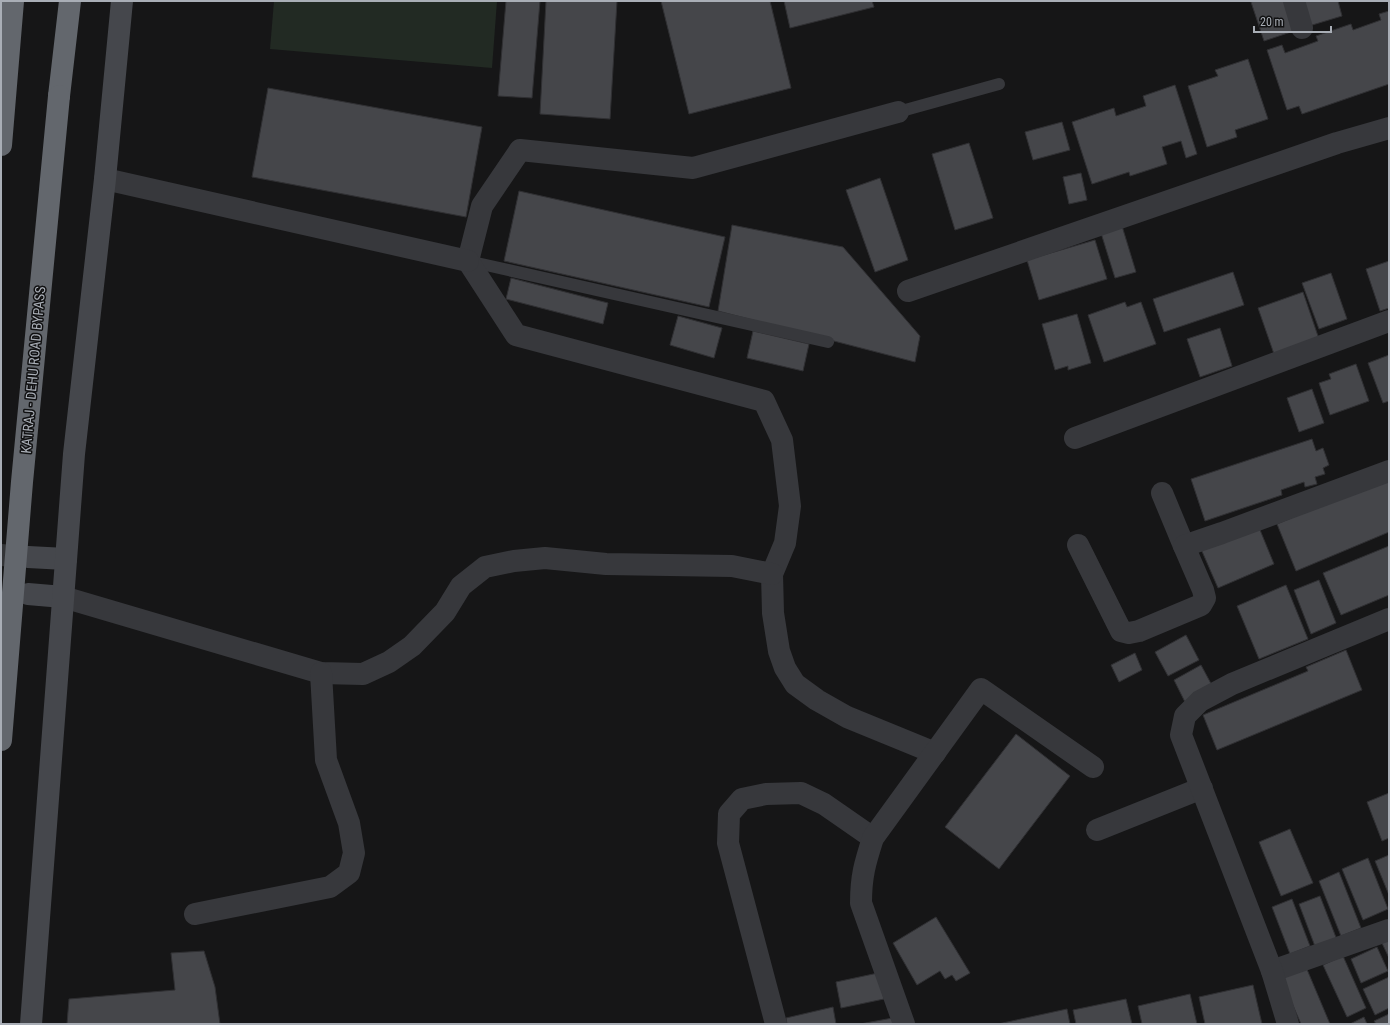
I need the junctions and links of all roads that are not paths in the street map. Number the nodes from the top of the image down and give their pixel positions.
1 (12, 1) edge
2 (70, 1) edge
3 (122, 1) edge
4 (1294, 1) edge
5 (1302, 28) dead end
6 (999, 84) dead end
7 (898, 112) joint
8 (1389, 128) edge
9 (1, 145) edge
10 (105, 179) junction
11 (468, 261) junction
12 (908, 291) dead end
13 (1389, 321) edge
14 (828, 342) dead end
15 (1075, 438) dead end
16 (1389, 471) edge
17 (1162, 493) dead end
18 (1078, 545) dead end
19 (1184, 546) junction
20 (28, 557) tunnel mouth
21 (66, 559) junction
22 (772, 574) junction
23 (28, 594) dead end
24 (63, 597) junction
25 (1389, 618) edge
26 (322, 672) junction
27 (1, 740) edge
28 (935, 753) junction
29 (1093, 767) dead end
30 (1202, 788) junction
31 (1097, 830) dead end
32 (873, 838) junction
33 (195, 914) dead end
34 (1389, 930) edge
35 (1272, 971) junction
36 (31, 1024) edge
37 (776, 1024) edge
38 (904, 1024) edge
39 (1288, 1024) edge

1 - 9 highway
2 - 27 highway, KATRAJ - DEHU ROAD BYPASS, bridge
3 - 10 street
4 - 5 street
6 - 7 lane
7 - 11 street
8 - 12 street
10 - 11 street
10 - 21 street
11 - 14 lane
11 - 22 street
13 - 15 street
16 - 19 street
17 - 19 street
18 - 19 street
20 - 21 street
21 - 24 street
22 - 26 street
22 - 28 street
23 - 24 street
24 - 26 street
24 - 36 street
25 - 30 street
26 - 33 street
28 - 29 street
28 - 32 street
30 - 31 street
30 - 35 street
32 - 37 street
32 - 38 street
34 - 35 street
35 - 39 street

